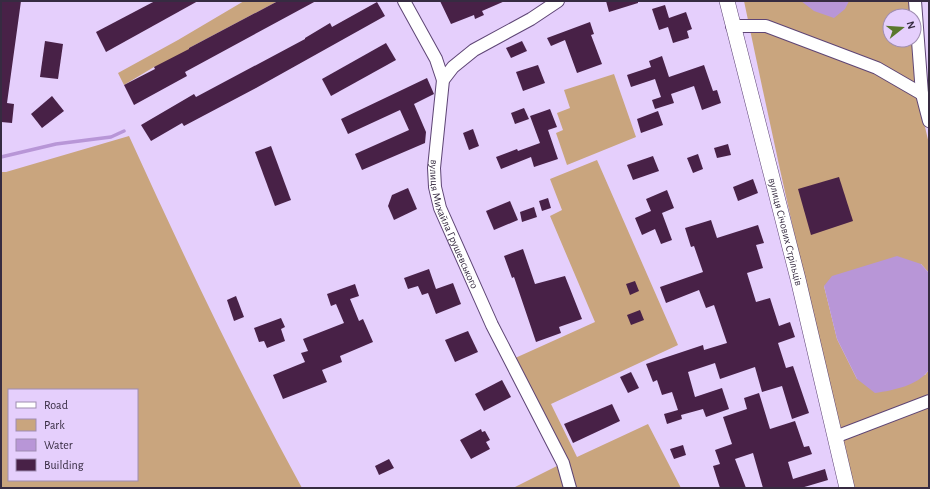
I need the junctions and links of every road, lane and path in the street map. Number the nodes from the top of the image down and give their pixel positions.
1 (404, 1) edge
2 (558, 1) edge
3 (727, 1) edge
4 (915, 1) edge
5 (732, 26) junction
6 (443, 80) junction
7 (922, 94) junction
8 (929, 121) edge
9 (929, 401) edge
10 (835, 437) junction
11 (570, 488) edge
12 (847, 488) edge

1 - 6 street
2 - 6 street
3 - 5 street, вулиця Січових Стрільців
4 - 7 street
5 - 7 street
5 - 10 street, вулиця Січових Стрільців
6 - 11 street, вулиця Михайла Грушевського
7 - 8 street
9 - 10 street
10 - 12 street, вулиця Січових Стрільців

